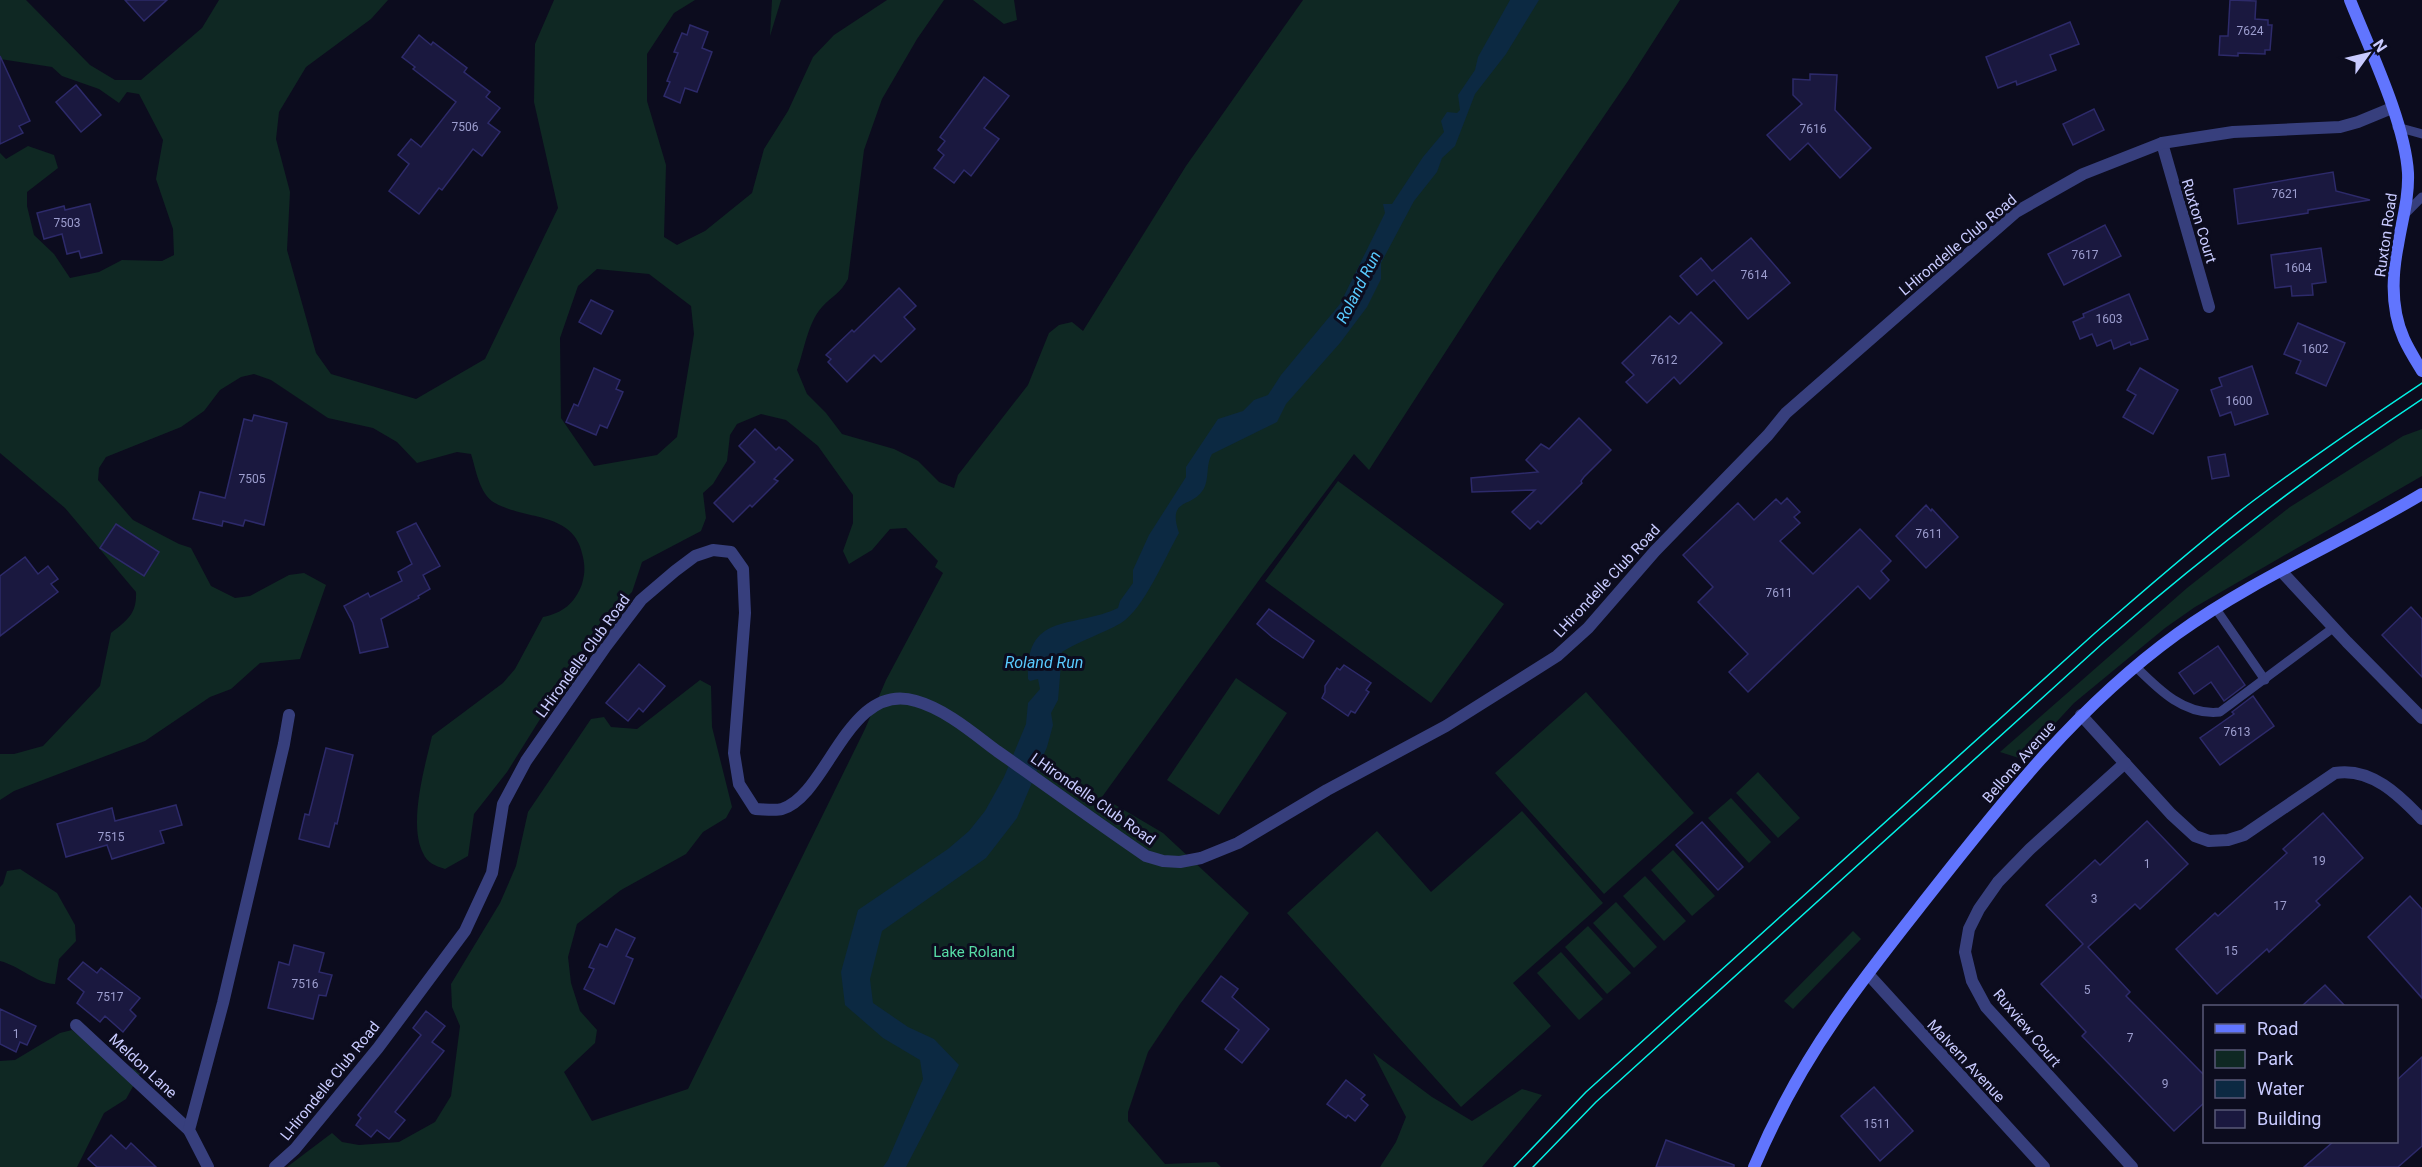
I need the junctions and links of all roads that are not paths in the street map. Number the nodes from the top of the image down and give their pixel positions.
1 (2350, 0) edge
2 (2392, 108) junction
3 (2397, 127) junction
4 (2422, 134) edge
5 (2162, 143) junction
6 (2422, 197) edge
7 (2406, 213) junction
8 (2209, 307) dead end
9 (2420, 368) edge
10 (2422, 494) edge
11 (2281, 571) junction
12 (2216, 609) junction
13 (2333, 628) junction
14 (2136, 667) junction
15 (2265, 680) junction
16 (289, 715) dead end
17 (2081, 715) junction
18 (2422, 718) edge
19 (2125, 763) junction
20 (2422, 819) edge
21 (1868, 974) junction
22 (75, 1025) dead end
23 (189, 1130) junction
24 (208, 1167) edge
25 (275, 1167) edge
26 (1754, 1167) edge
27 (2044, 1167) edge
28 (2132, 1167) edge

1 - 2 main road, Ruxton Road
2 - 3 main road, Ruxton Road
2 - 5 street, LHirondelle Club Road
3 - 4 lane
3 - 7 main road, Ruxton Road
5 - 8 street, Ruxton Court
5 - 25 street, LHirondelle Club Road
6 - 7 lane
7 - 9 main road, Ruxton Road
10 - 11 main road, Bellona Avenue
11 - 12 main road, Bellona Avenue
11 - 13 street
12 - 14 main road, Bellona Avenue
12 - 15 lane
13 - 15 lane
13 - 18 street
14 - 15 lane
14 - 17 main road, Bellona Avenue
16 - 23 street
17 - 19 street
17 - 21 main road, Bellona Avenue
19 - 20 street
19 - 28 street, Ruxview Court
21 - 26 main road, Bellona Avenue
21 - 27 street, Malvern Avenue
22 - 23 street, Meldon Lane
23 - 24 street

